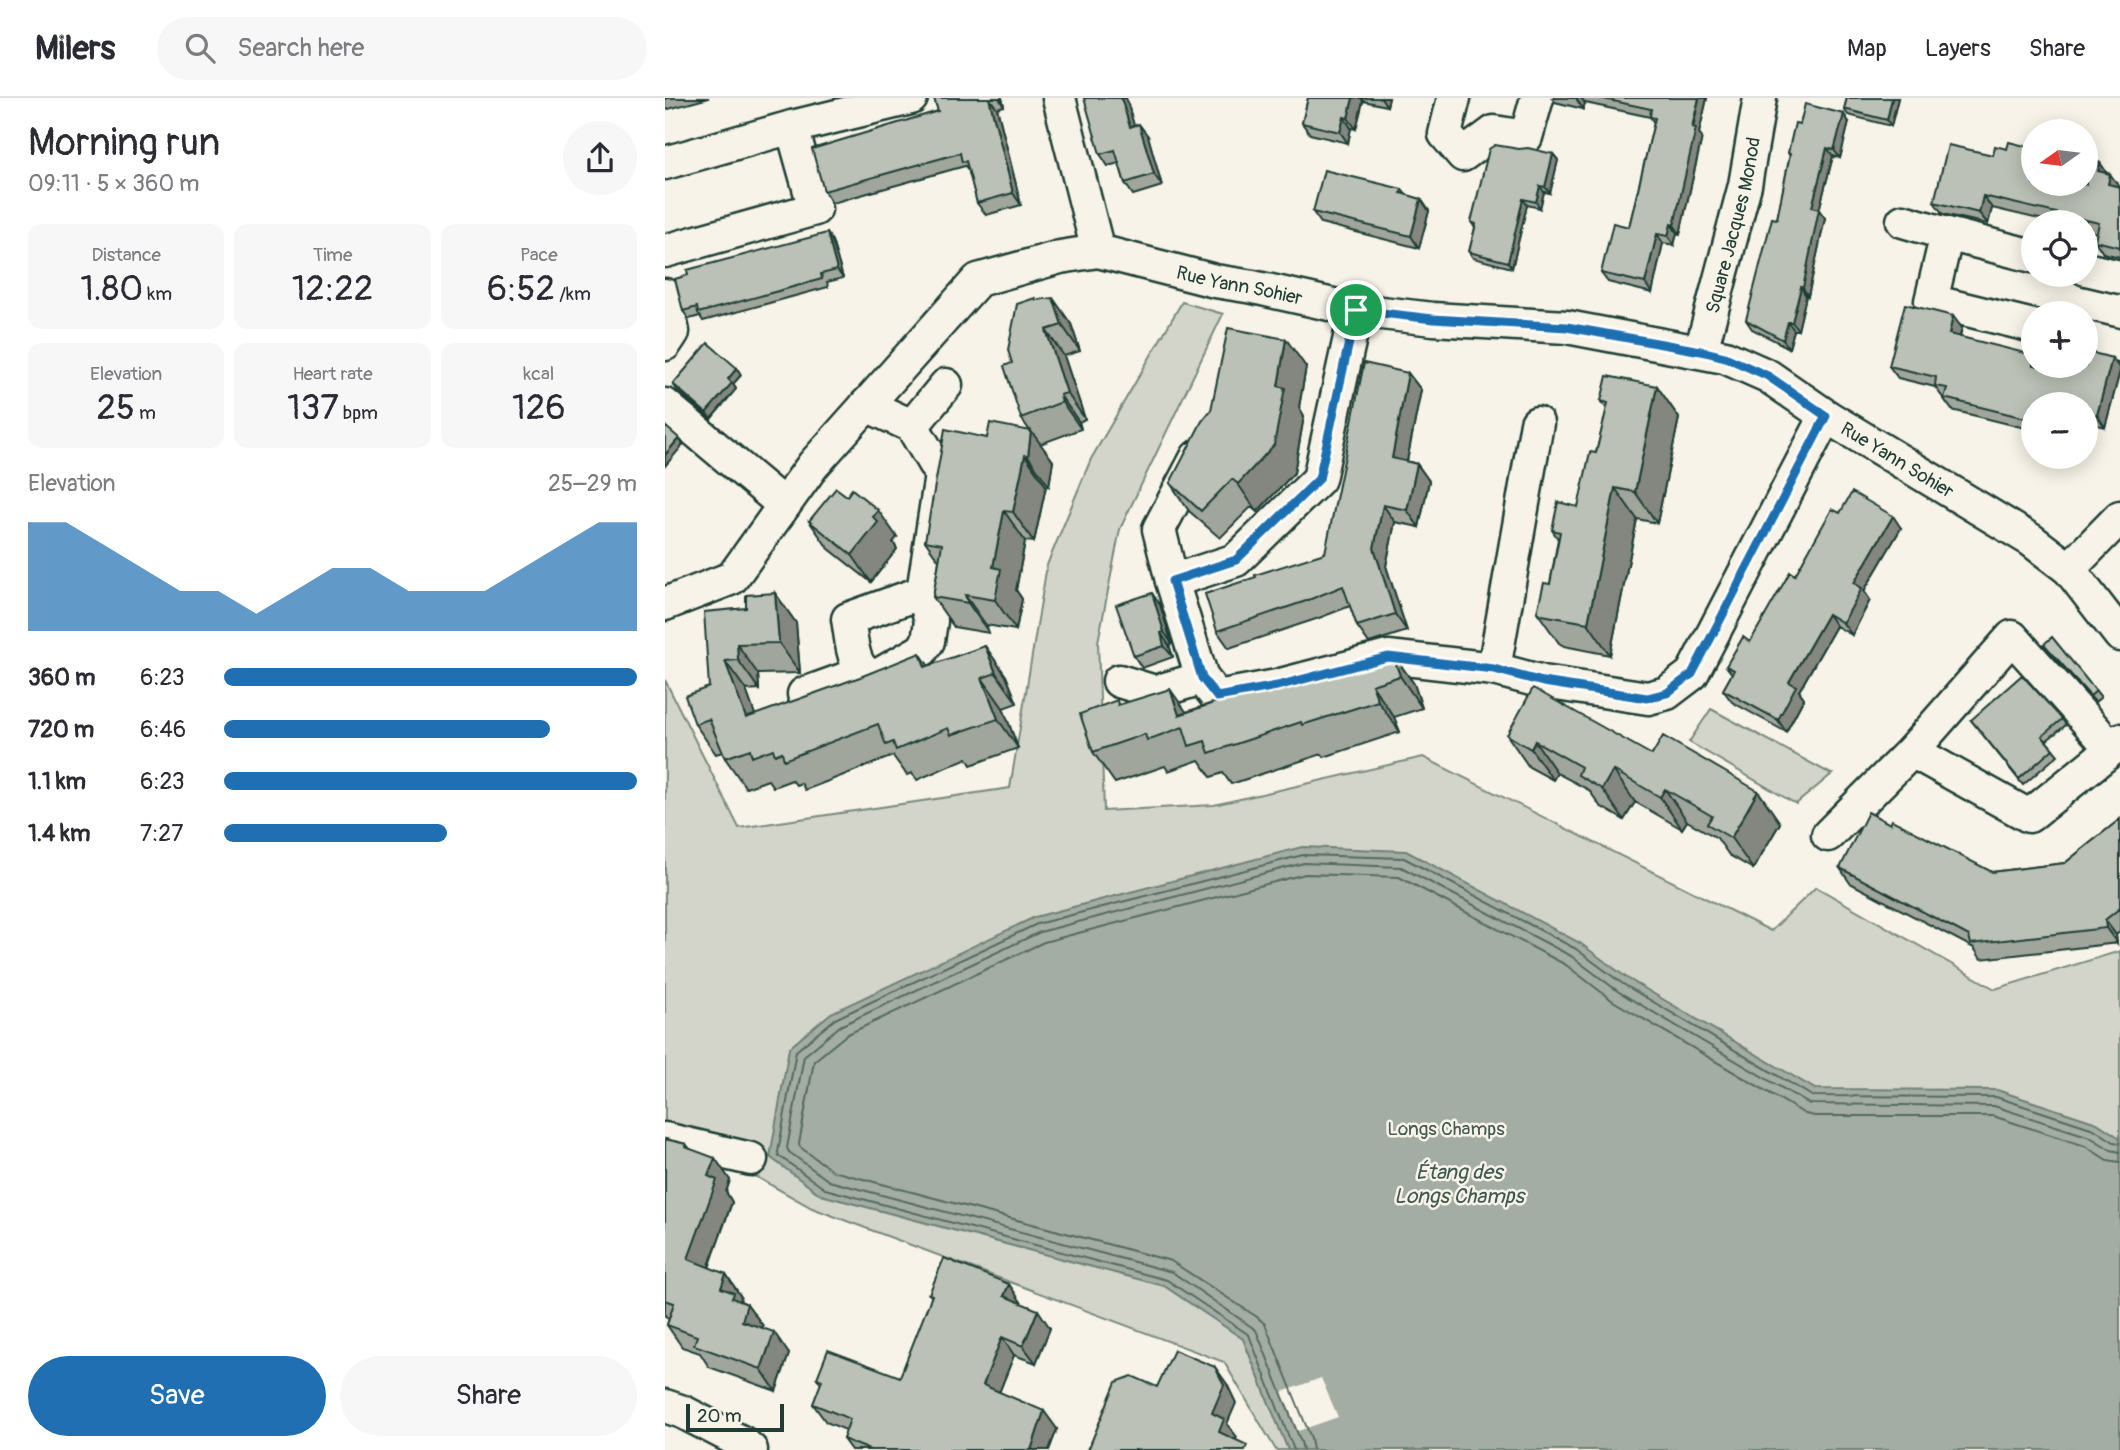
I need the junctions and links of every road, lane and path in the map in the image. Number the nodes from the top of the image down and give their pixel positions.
1 (911, 98) edge
2 (1059, 98) edge
3 (1454, 98) edge
4 (1537, 98) edge
5 (1760, 98) edge
6 (792, 127) junction
7 (665, 163) edge
8 (1903, 221) dead end
9 (1947, 234) junction
10 (665, 251) edge
11 (1098, 251) junction
12 (2021, 253) edge
13 (2098, 272) edge
14 (2120, 277) edge
15 (665, 295) edge
16 (1356, 310) junction
17 (2021, 323) edge
18 (2098, 341) edge
19 (665, 344) edge
20 (2120, 346) edge
21 (1701, 351) junction
22 (946, 384) dead end
23 (665, 405) edge
24 (866, 405) junction
25 (1826, 416) junction
26 (1537, 423) dead end
27 (912, 426) junction
28 (1206, 435) edge
29 (784, 505) junction
30 (2120, 517) edge
31 (2069, 569) junction
32 (1172, 581) junction
33 (923, 592) junction
34 (665, 604) edge
35 (2120, 635) edge
36 (1494, 669) junction
37 (865, 672) junction
38 (1202, 678) junction
39 (1119, 681) dead end
40 (804, 694) edge
41 (2116, 745) edge
42 (1912, 751) junction
43 (1828, 835) dead end
44 (665, 1139) edge
45 (751, 1159) dead end
46 (665, 1406) edge
47 (751, 1450) edge

1 - 6 street
2 - 11 street
3 - 4 street
5 - 21 street, Square Jacques Monod
6 - 7 street
6 - 10 street
8 - 9 street
9 - 12 street
9 - 17 street
11 - 16 street, Rue Yann Sohier
11 - 24 street, Rue Yann Sohier
13 - 14 street
15 - 19 street
16 - 21 street, Rue Yann Sohier
16 - 32 street
18 - 20 street
21 - 25 street, Rue Yann Sohier
22 - 27 street
23 - 29 street
24 - 27 street
24 - 29 street, Rue Yann Sohier
25 - 31 street, Rue Yann Sohier
25 - 36 street
26 - 36 street
27 - 33 street
28 - 32 street
29 - 34 street, Rue Yann Sohier
30 - 31 street
31 - 35 street, Rue Yann Sohier
32 - 38 street
33 - 37 street
33 - 37 street
36 - 38 street
37 - 40 street
38 - 39 street
41 - 42 street
41 - 42 street
42 - 43 street
44 - 45 street
46 - 47 street

